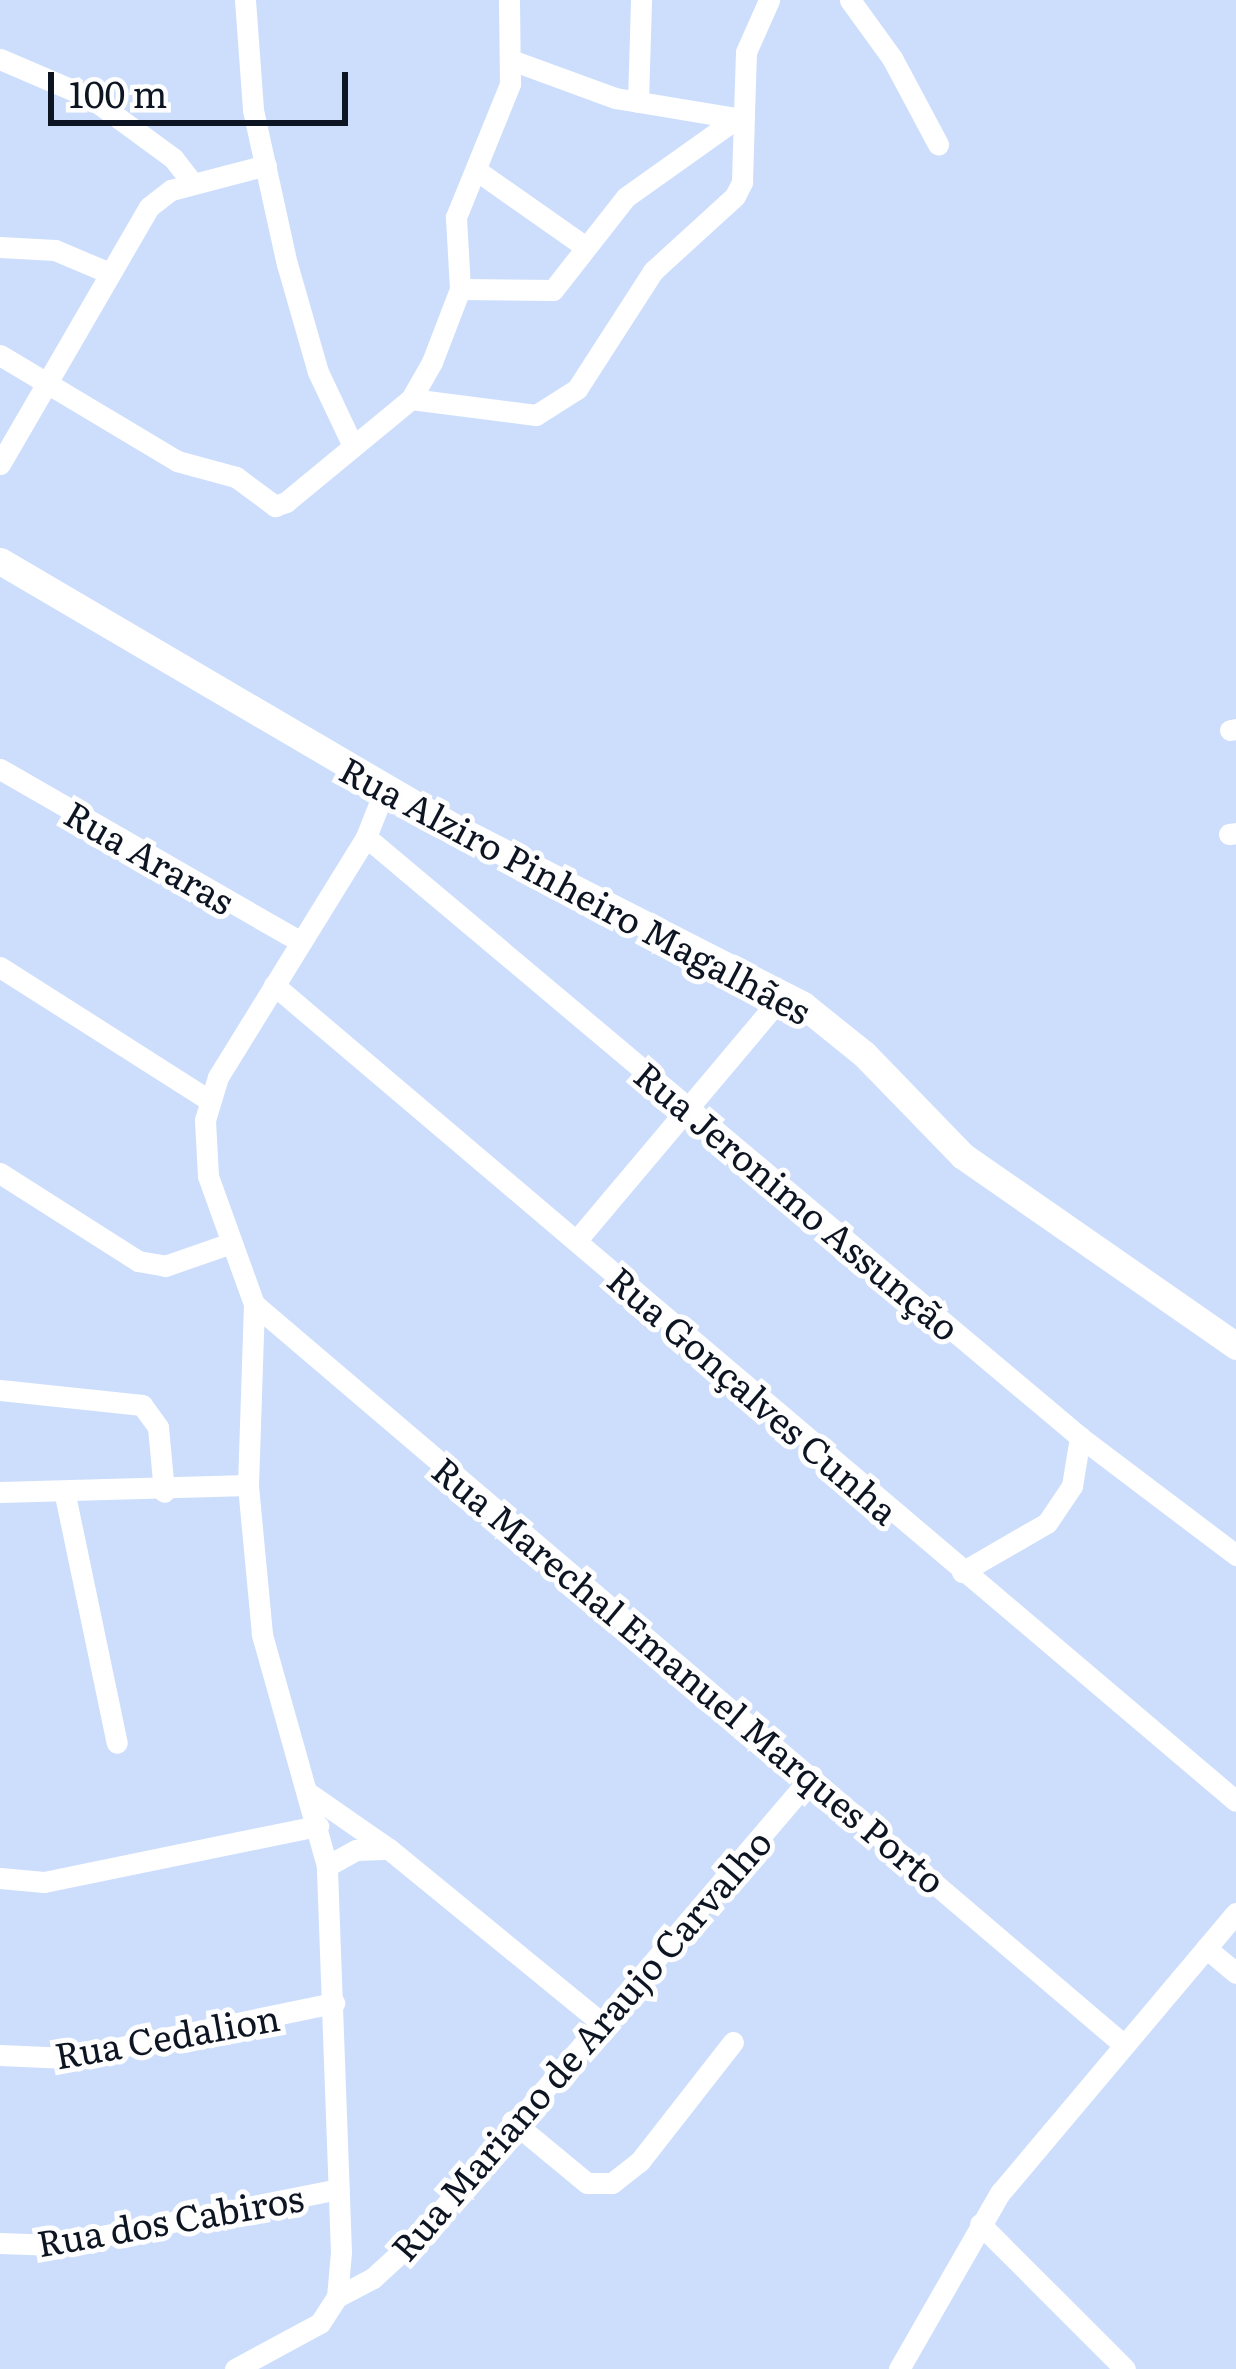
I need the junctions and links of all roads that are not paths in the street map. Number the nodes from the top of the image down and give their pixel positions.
1 (245, 0) edge
2 (509, 0) edge
3 (641, 0) edge
4 (769, 0) edge
5 (850, 0) edge
6 (0, 59) edge
7 (514, 61) junction
8 (638, 102) junction
9 (740, 116) junction
10 (938, 144) dead end
11 (266, 165) junction
12 (476, 170) junction
13 (192, 182) junction
14 (584, 246) junction
15 (0, 247) edge
16 (107, 272) junction
17 (460, 289) junction
18 (0, 355) edge
19 (47, 382) junction
20 (411, 400) junction
21 (353, 446) junction
22 (0, 464) edge
23 (0, 560) edge
24 (0, 769) edge
25 (385, 789) junction
26 (366, 837) junction
27 (301, 942) junction
28 (0, 967) edge
29 (274, 985) junction
30 (784, 994) junction
31 (209, 1100) junction
32 (689, 1109) junction
33 (0, 1173) edge
34 (575, 1241) junction
35 (228, 1244) junction
36 (254, 1304) junction
37 (1236, 1346) edge
38 (0, 1390) edge
39 (1080, 1437) junction
40 (248, 1485) junction
41 (0, 1492) edge
42 (164, 1492) junction
43 (65, 1495) junction
44 (1236, 1555) edge
45 (962, 1572) junction
46 (117, 1743) dead end
47 (812, 1776) junction
48 (310, 1794) junction
49 (1236, 1801) edge
50 (318, 1826) junction
51 (389, 1849) junction
52 (327, 1866) junction
53 (0, 1878) edge
54 (1236, 1913) edge
55 (1206, 1948) junction
56 (1236, 1973) edge
57 (334, 2003) junction
58 (597, 2019) junction
59 (733, 2042) dead end
60 (1124, 2045) junction
61 (1, 2058) edge
62 (512, 2121) junction
63 (339, 2189) junction
64 (980, 2224) junction
65 (0, 2243) edge
66 (337, 2297) junction
67 (235, 2369) edge
68 (899, 2369) edge
69 (1125, 2369) edge

1 - 11 street
2 - 7 street
3 - 8 street
4 - 9 street
5 - 10 street
6 - 13 street
7 - 8 street
7 - 12 street
8 - 9 street
9 - 14 street
9 - 20 street
11 - 13 street
11 - 21 street
12 - 14 street
12 - 17 street
13 - 16 street
14 - 17 street
15 - 16 street
16 - 19 street
17 - 20 street
18 - 19 street
19 - 21 street
19 - 22 street
20 - 21 street
23 - 25 street, Rua Alziro Pinheiro Magalhães
24 - 27 street, Rua Araras
25 - 26 street
25 - 30 street, Rua Alziro Pinheiro Magalhães
26 - 27 street
26 - 32 street, Rua Jeronimo Assunção
27 - 29 street
28 - 31 street
29 - 31 street
29 - 34 street, Rua Gonçalves Cunha
30 - 32 street
30 - 37 street, Rua Alziro Pinheiro Magalhães
31 - 35 street
32 - 34 street
32 - 39 street, Rua Jeronimo Assunção
33 - 35 street
34 - 45 street, Rua Gonçalves Cunha
35 - 36 street
36 - 40 street
36 - 47 street, Rua Marechal Emanuel Marques Porto
38 - 42 street
39 - 44 street, Rua Jeronimo Assunção
39 - 45 street
40 - 42 street
40 - 48 street
41 - 43 street
42 - 43 street
43 - 46 street
45 - 49 street, Rua Gonçalves Cunha
47 - 58 street, Rua Mariano de Araujo Carvalho
47 - 60 street, Rua Marechal Emanuel Marques Porto
48 - 50 street
48 - 51 street
50 - 52 street
50 - 53 street
51 - 52 street
51 - 58 street
52 - 57 street
54 - 55 street
55 - 56 street
55 - 60 street
57 - 61 street, Rua Cedalion
57 - 63 street
58 - 62 street, Rua Mariano de Araujo Carvalho
59 - 62 street
60 - 64 street
62 - 66 street, Rua Mariano de Araujo Carvalho
63 - 65 street, Rua dos Cabiros
63 - 66 street
64 - 68 street
64 - 69 street
66 - 67 street, Rua Mariano de Araujo Carvalho

